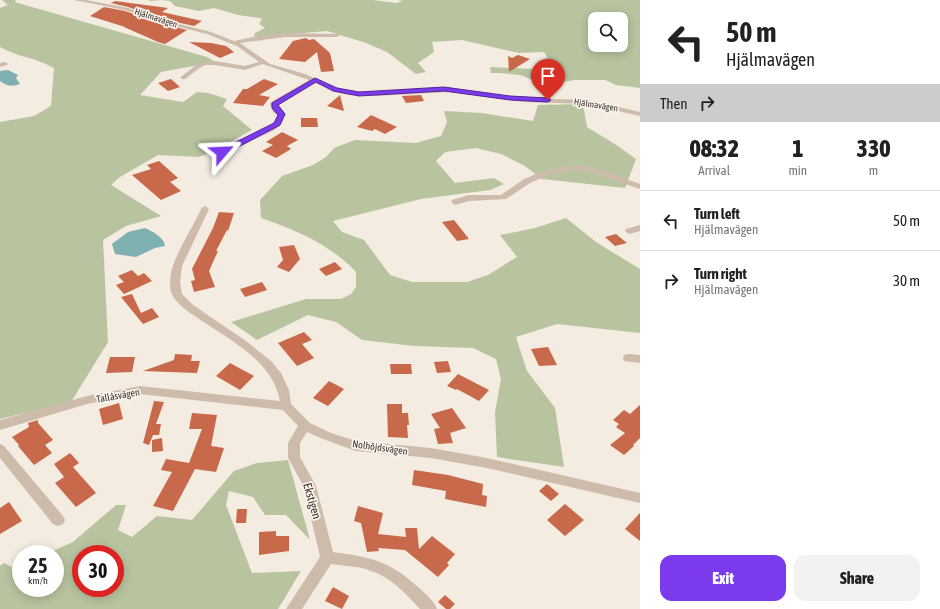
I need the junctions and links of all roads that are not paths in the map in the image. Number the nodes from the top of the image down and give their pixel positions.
1 (77, 0) edge
2 (338, 35) dead end
3 (234, 43) junction
4 (263, 62) junction
5 (183, 78) dead end
6 (315, 80) junction
7 (640, 114) edge
8 (222, 152) dead end
9 (640, 187) edge
10 (455, 202) dead end
11 (205, 209) dead end
12 (640, 228) edge
13 (629, 232) dead end
14 (628, 358) dead end
15 (640, 359) edge
16 (286, 406) junction
17 (0, 425) edge
18 (306, 426) junction
19 (0, 449) edge
20 (640, 498) edge
21 (58, 520) dead end
22 (327, 557) junction
23 (294, 609) edge
24 (430, 609) edge

1 - 3 street, Hjälmavägen
2 - 3 street
3 - 4 street, Hjälmavägen
4 - 5 street
4 - 6 street, Hjälmavägen
6 - 7 street, Hjälmavägen
6 - 8 street
9 - 10 street
11 - 16 street
12 - 13 street
14 - 15 street
16 - 17 street, Tallåsvägen
16 - 18 street, Nolhöjdsvägen
18 - 20 street, Nolhöjdsvägen
18 - 22 street, Ekstigen
19 - 21 street
22 - 23 street
22 - 24 street

